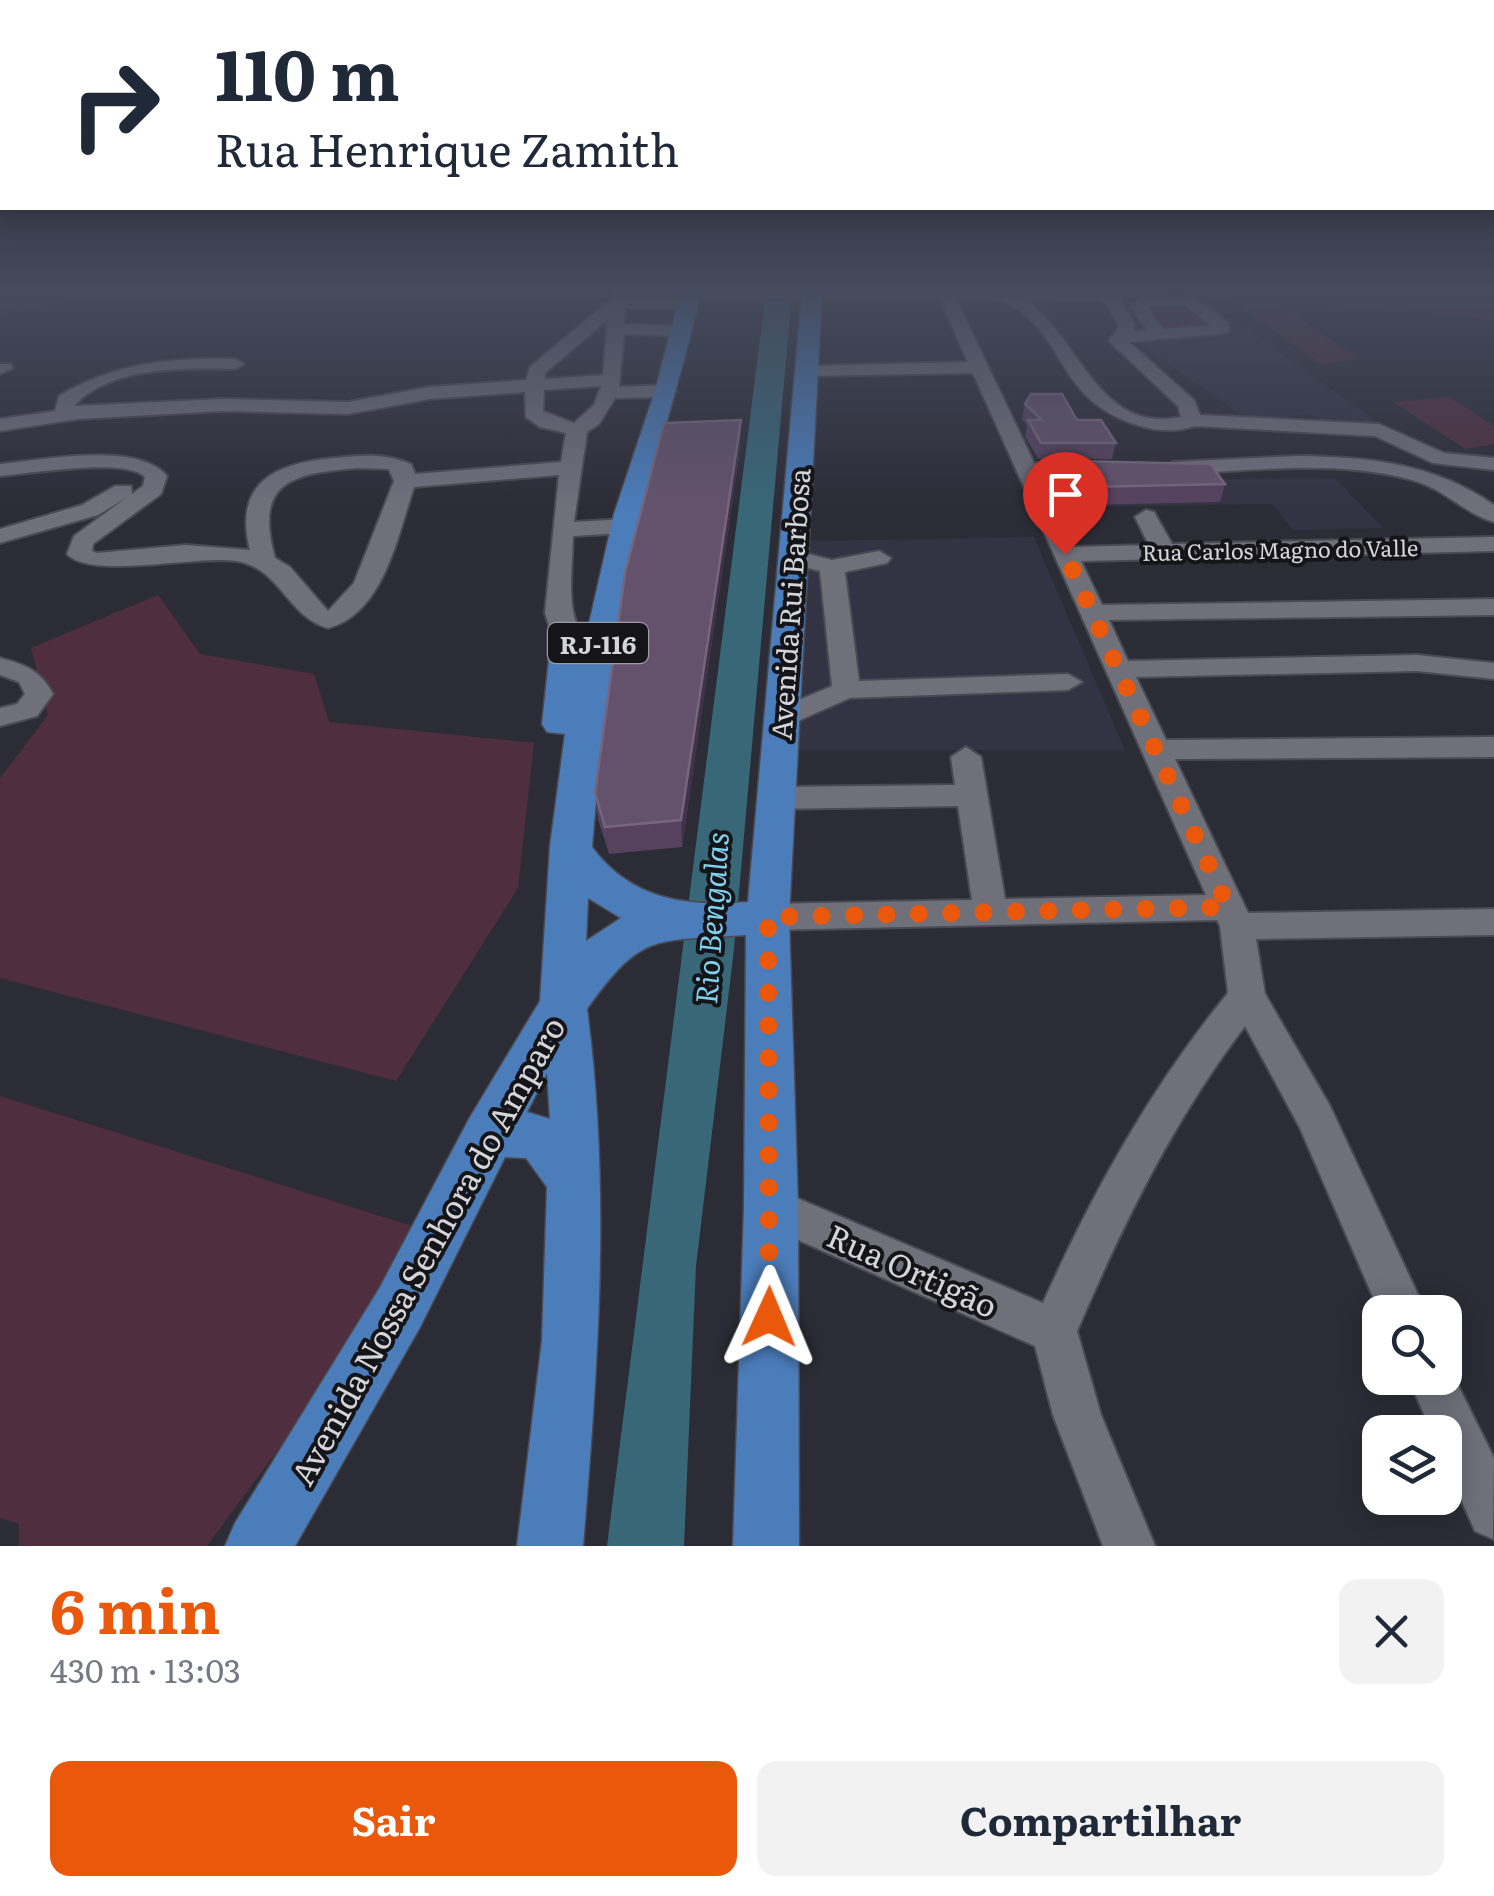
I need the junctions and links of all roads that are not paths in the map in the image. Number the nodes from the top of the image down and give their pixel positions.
1 (231, 364) edge
2 (542, 364) edge
3 (612, 364) edge
4 (673, 364) edge
5 (807, 364) edge
6 (979, 364) edge
7 (1069, 364) edge
8 (1141, 364) edge
9 (980, 367) junction
10 (806, 371) junction
11 (534, 385) junction
12 (609, 387) junction
13 (667, 390) junction
14 (78, 413) junction
15 (1192, 420) junction
16 (0, 424) edge
17 (577, 430) junction
18 (144, 464) junction
19 (1494, 464) edge
20 (571, 468) junction
21 (1025, 469) junction
22 (0, 470) edge
23 (405, 481) junction
24 (1494, 515) edge
25 (1146, 517) dead end
26 (626, 526) junction
27 (562, 530) junction
28 (0, 536) edge
29 (1494, 544) edge
30 (1164, 552) junction
31 (1065, 554) junction
32 (793, 556) junction
33 (879, 558) dead end
34 (264, 560) junction
35 (832, 567) junction
36 (1494, 607) edge
37 (1092, 613) junction
38 (567, 640) junction
39 (0, 666) edge
40 (1119, 669) junction
41 (1494, 671) edge
42 (591, 673) junction
43 (1068, 682) dead end
44 (846, 690) junction
45 (0, 717) edge
46 (781, 718) junction
47 (1494, 748) edge
48 (1154, 750) junction
49 (966, 757) dead end
50 (971, 795) junction
51 (775, 798) junction
52 (570, 846) junction
53 (992, 914) junction
54 (1232, 916) junction
55 (768, 917) junction
56 (714, 918) junction
57 (1494, 922) edge
58 (1246, 996) junction
59 (553, 1018) junction
60 (486, 1135) junction
61 (572, 1181) junction
62 (771, 1207) junction
63 (1395, 1295) edge
64 (1054, 1331) junction
65 (1440, 1395) edge
66 (1492, 1513) edge
67 (258, 1546) edge
68 (550, 1546) edge
69 (766, 1546) edge
70 (1128, 1546) edge

1 - 14 street
2 - 11 street
3 - 12 street
4 - 13 main road, RJ-116
5 - 10 main road, Avenida Rui Barbosa
6 - 9 street
7 - 15 street
8 - 15 street
9 - 10 street
9 - 21 street
10 - 32 main road, Avenida Rui Barbosa
11 - 12 street
11 - 14 street
11 - 17 street
12 - 13 street
12 - 17 street
13 - 26 main road, RJ-116
14 - 16 street
15 - 19 street
17 - 20 street
18 - 22 street
18 - 28 street
18 - 34 street
20 - 23 street
20 - 27 street
21 - 24 street
21 - 31 street
23 - 34 street
23 - 34 street
25 - 30 street
26 - 27 street
26 - 42 main road, RJ-116
27 - 38 street
29 - 30 street, Rua Carlos Magno do Valle
30 - 31 street, Rua Carlos Magno do Valle
31 - 37 street
32 - 35 street
32 - 46 main road, Avenida Rui Barbosa
33 - 35 street
35 - 44 street
36 - 37 street
37 - 40 street
38 - 42 street
38 - 59 main road
39 - 45 street
40 - 41 street
40 - 48 street
42 - 52 main road, RJ-116
43 - 44 street
44 - 46 street
46 - 51 main road, Avenida Rui Barbosa
47 - 48 street
48 - 54 street
49 - 50 street
50 - 51 street
50 - 53 street
51 - 55 main road, Avenida Rui Barbosa
52 - 56 main road
52 - 59 main road, RJ-116
53 - 54 street
53 - 55 street
54 - 57 street
54 - 58 street
55 - 56 main road
55 - 62 main road, Avenida Rui Barbosa
56 - 59 main road, Avenida Nossa Senhora do Amparo
58 - 63 street
58 - 64 street
59 - 60 main road, Avenida Nossa Senhora do Amparo
59 - 61 main road, RJ-116
60 - 61 main road
60 - 67 main road, Avenida Nossa Senhora do Amparo
61 - 68 main road, RJ-116
62 - 64 street, Rua Ortigão
62 - 69 main road, Avenida Rui Barbosa
64 - 70 street
65 - 66 street

